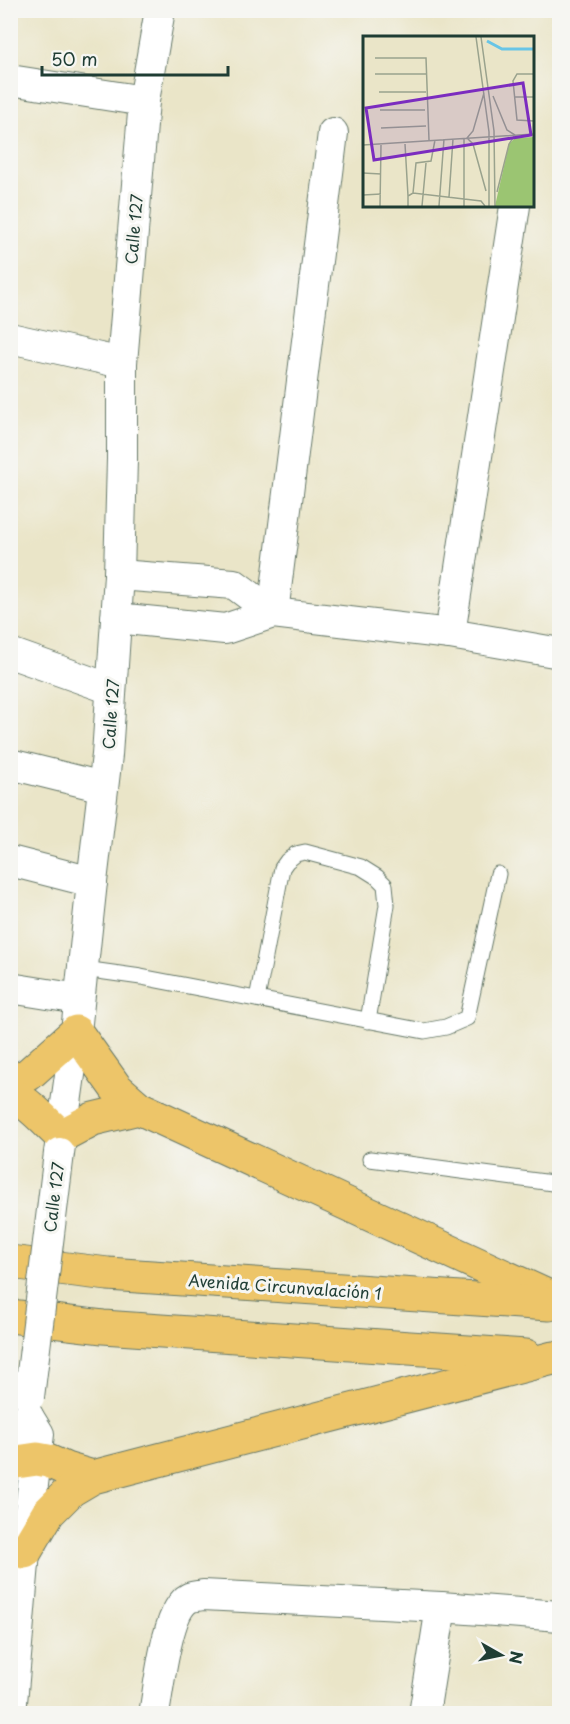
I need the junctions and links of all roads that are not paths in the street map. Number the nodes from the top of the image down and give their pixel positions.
1 (160, 10) edge
2 (10, 80) edge
3 (144, 101) junction
4 (333, 133) dead end
5 (515, 207) edge
6 (10, 338) edge
7 (122, 363) junction
8 (119, 575) junction
9 (273, 613) junction
10 (116, 618) junction
11 (450, 634) junction
12 (10, 653) edge
13 (560, 653) edge
14 (111, 689) junction
15 (10, 764) edge
16 (103, 787) junction
17 (10, 861) edge
18 (498, 874) dead end
19 (92, 882) junction
20 (84, 969) junction
21 (10, 988) edge
22 (79, 999) junction
23 (257, 999) junction
24 (368, 1020) junction
25 (76, 1032) junction
26 (10, 1085) edge
27 (10, 1093) edge
28 (140, 1108) junction
29 (60, 1145) junction
30 (370, 1159) dead end
31 (560, 1184) edge
32 (10, 1262) edge
33 (560, 1303) edge
34 (10, 1316) edge
35 (556, 1358) edge
36 (17, 1462) edge
37 (93, 1478) junction
38 (18, 1550) edge
39 (441, 1607) junction
40 (560, 1616) edge
41 (11, 1713) edge
42 (154, 1713) edge
43 (424, 1713) edge

1 - 3 street, Calle 127
2 - 3 street
3 - 7 street, Calle 127
4 - 9 street
5 - 11 street
6 - 7 street
7 - 8 street, Calle 127
8 - 9 street
8 - 10 street, Calle 127
9 - 10 street
9 - 11 street
10 - 14 street, Calle 127
11 - 13 street
12 - 14 street
14 - 16 street, Calle 127
15 - 16 street
16 - 19 street, Calle 127
17 - 19 street
18 - 24 lane
19 - 20 street, Calle 127
20 - 22 street, Calle 127
20 - 23 lane
21 - 22 street
22 - 25 street, Calle 127
23 - 24 lane
23 - 24 lane
25 - 26 main road
25 - 28 main road
25 - 29 street, Calle 127
27 - 29 main road
28 - 29 main road
28 - 33 main road
29 - 36 street, Calle 127, bridge
30 - 31 lane
32 - 33 main road, Avenida Circunvalación 1
34 - 35 main road
35 - 37 main road
36 - 37 main road
36 - 38 street
37 - 38 main road
38 - 41 street
39 - 40 street
39 - 42 street
39 - 43 street

